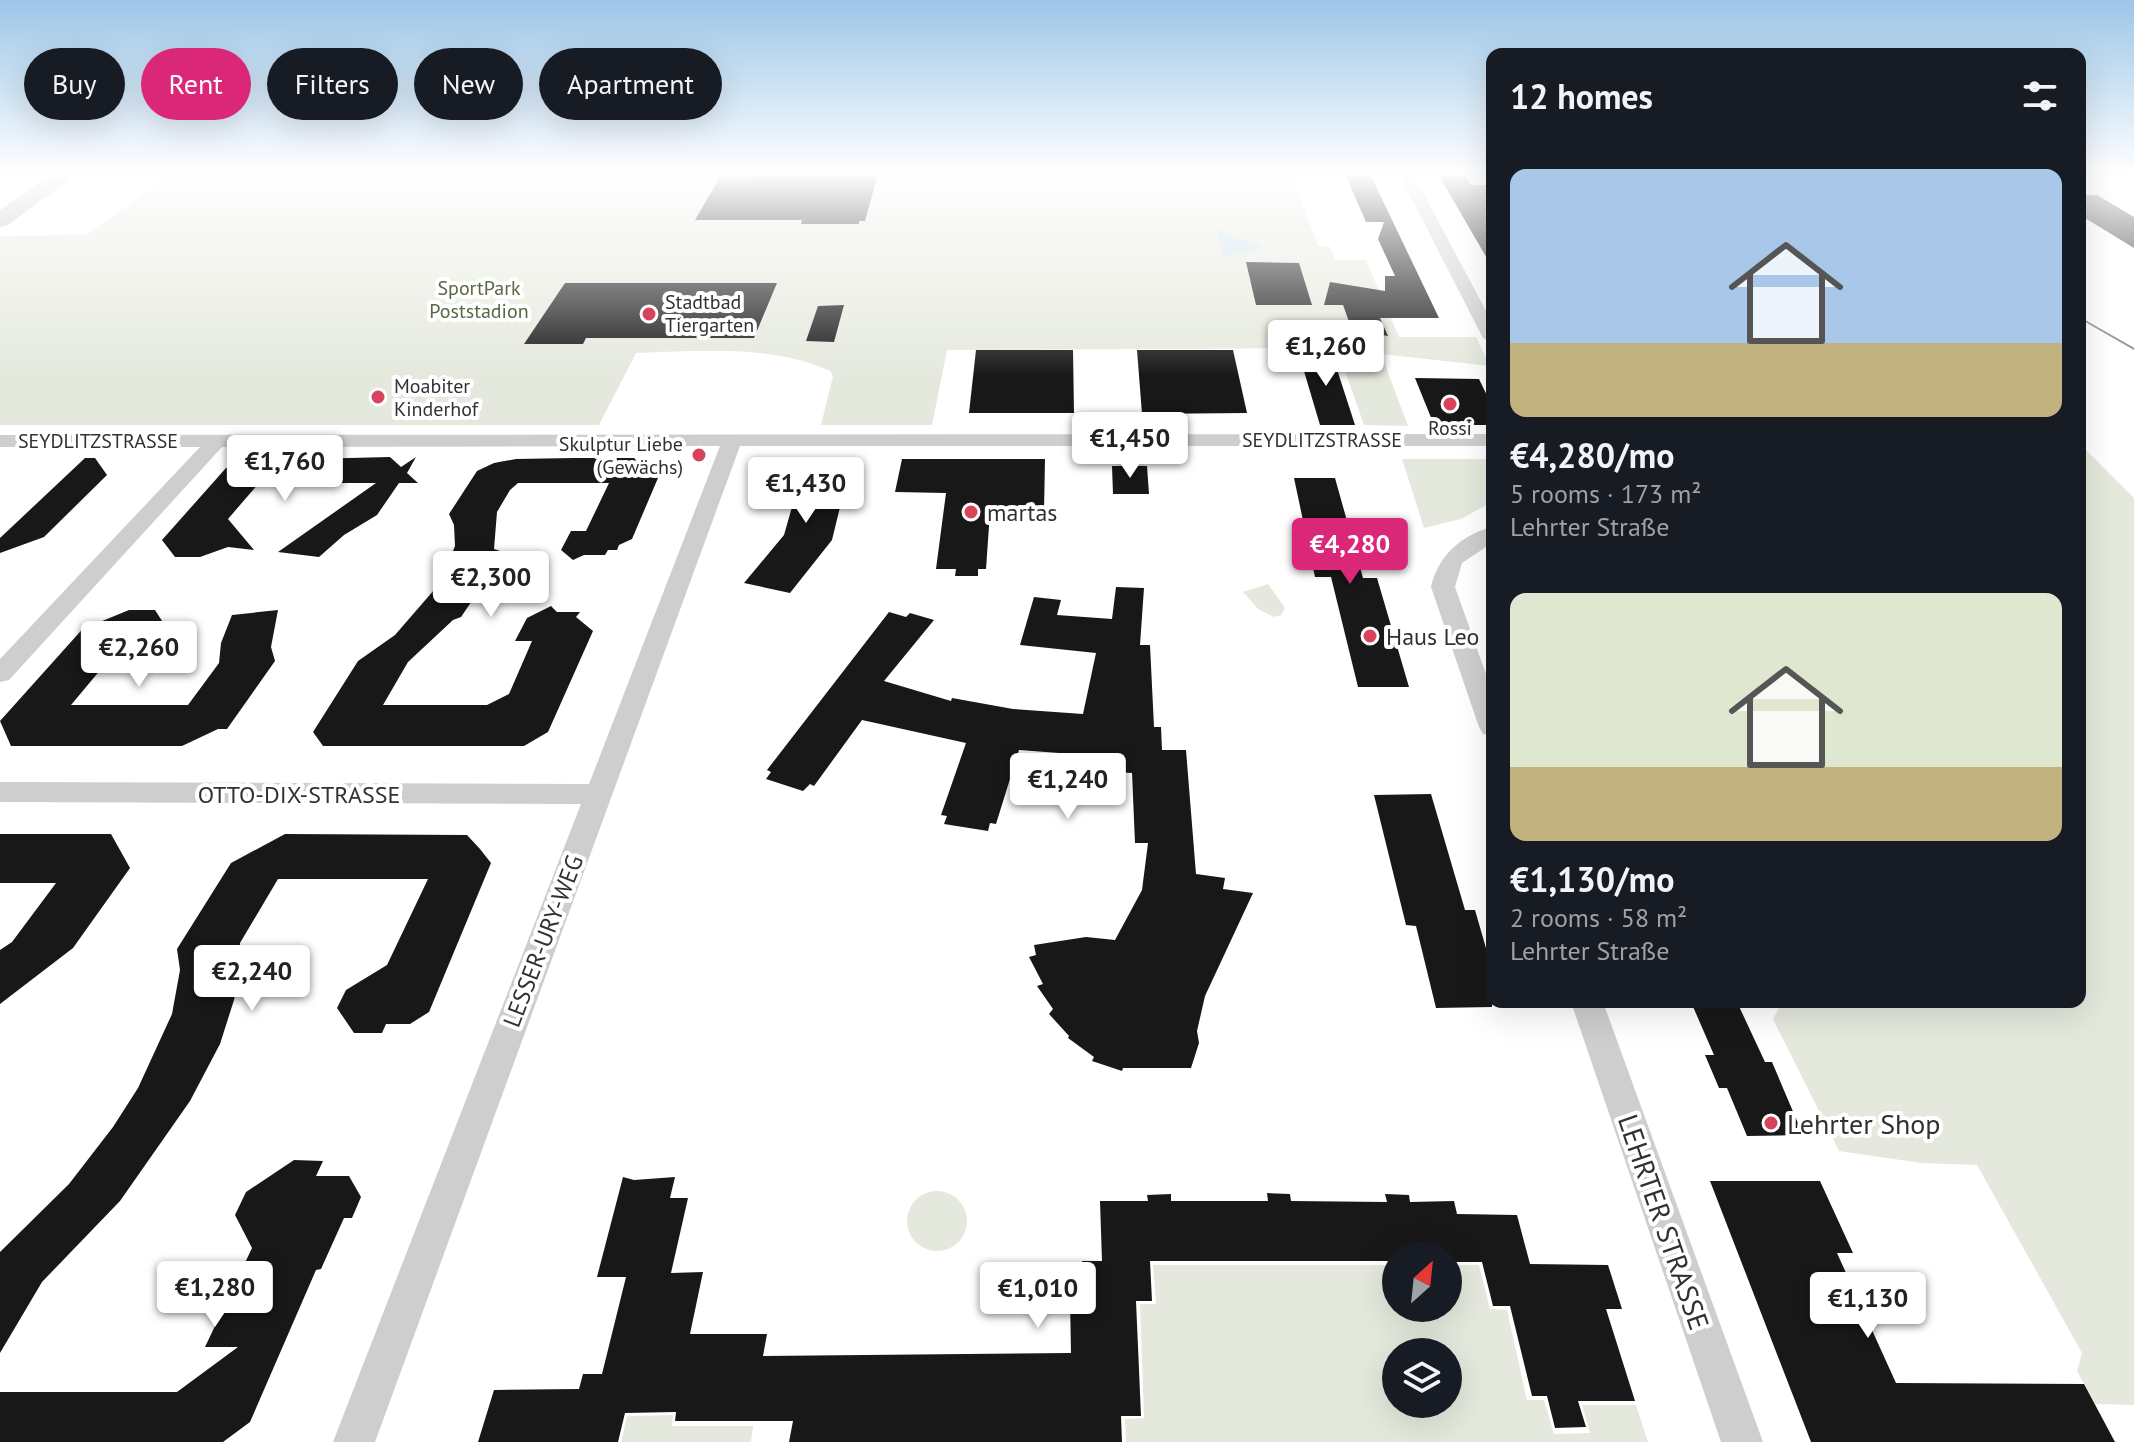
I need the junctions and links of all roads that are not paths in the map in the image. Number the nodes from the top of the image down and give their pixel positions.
1 (1441, 241) edge
2 (1486, 327) edge
3 (732, 440) junction
4 (1486, 440) edge
5 (0, 441) edge
6 (216, 441) junction
7 (1486, 537) edge
8 (0, 674) edge
9 (1486, 710) edge
10 (0, 792) edge
11 (599, 794) junction
12 (1589, 1008) edge
13 (354, 1442) edge
14 (1742, 1442) edge

1 - 2 street
3 - 4 street, SEYDLITZSTRASSE
3 - 6 street, SEYDLITZSTRASSE
3 - 11 street, LESSER-URY-WEG
5 - 6 street, SEYDLITZSTRASSE
6 - 8 street
7 - 9 street
10 - 11 street, OTTO-DIX-STRASSE
11 - 13 street, LESSER-URY-WEG
12 - 14 street, LEHRTER STRASSE

